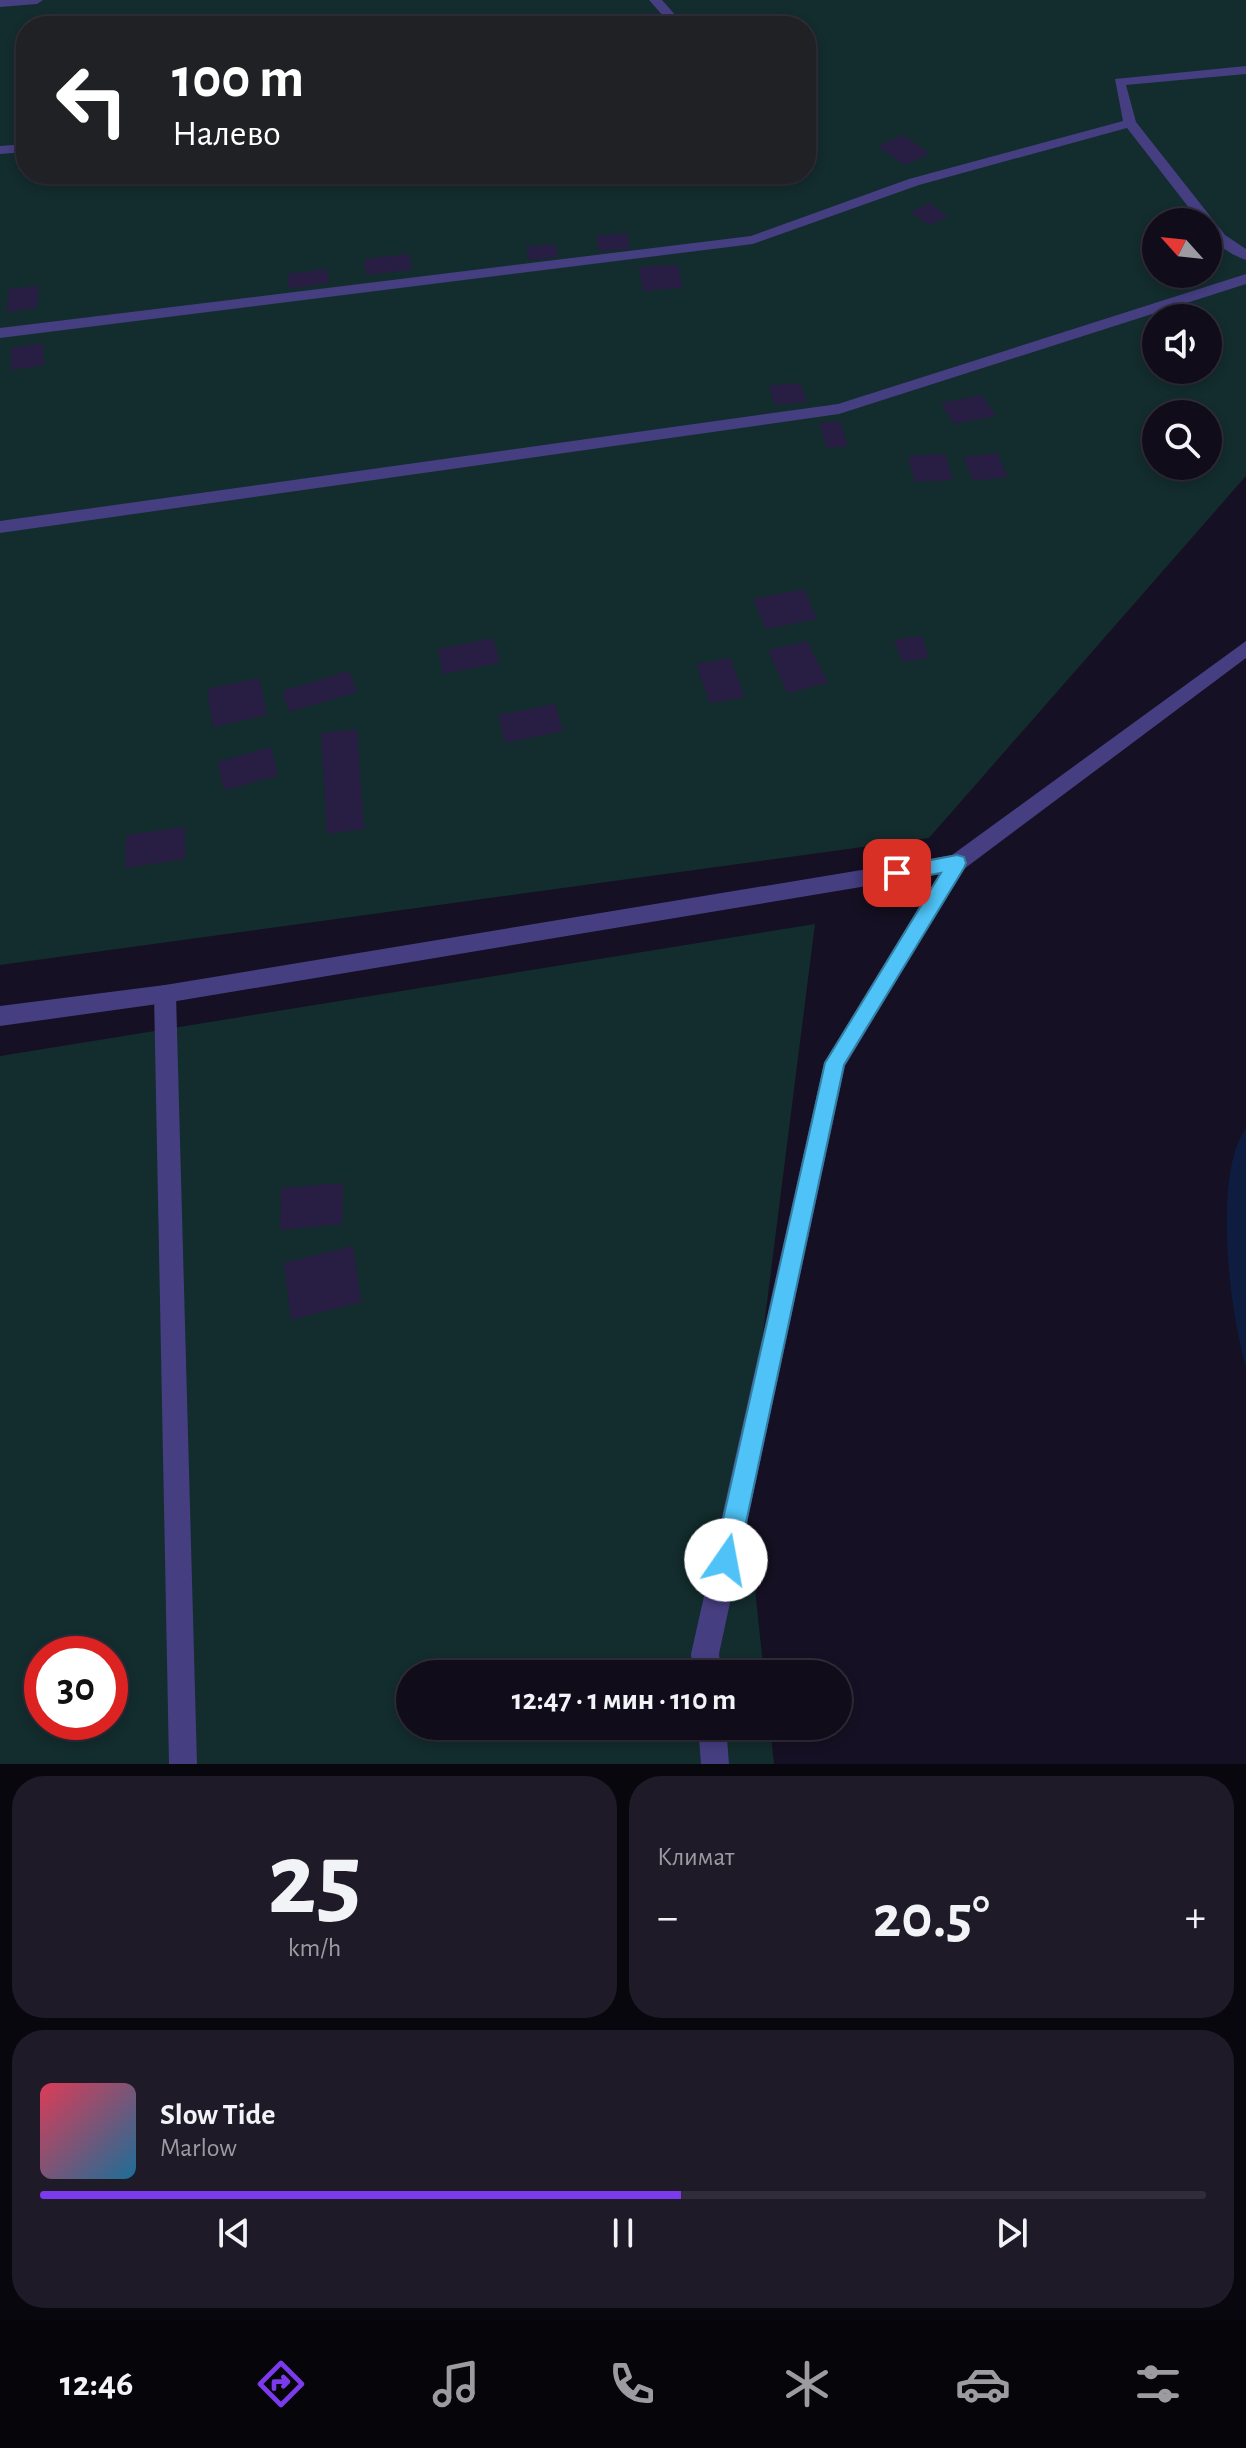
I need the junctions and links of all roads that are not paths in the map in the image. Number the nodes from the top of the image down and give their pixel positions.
1 (37, 0) edge
2 (655, 0) edge
3 (0, 3) edge
4 (670, 16) edge
5 (1246, 70) edge
6 (1130, 123) junction
7 (1197, 208) edge
8 (1222, 239) edge
9 (1246, 256) edge
10 (1246, 279) edge
11 (0, 333) edge
12 (0, 527) edge
13 (1246, 648) edge
14 (957, 863) junction
15 (165, 994) junction
16 (0, 1016) edge
17 (706, 1660) edge
18 (713, 1740) edge
19 (183, 1764) edge
20 (715, 1764) edge

1 - 3 street
2 - 4 street
5 - 6 street
6 - 7 street
6 - 11 street
8 - 9 street
10 - 12 street
13 - 14 street
14 - 15 street
14 - 17 street
15 - 16 street
15 - 19 street
18 - 20 street

